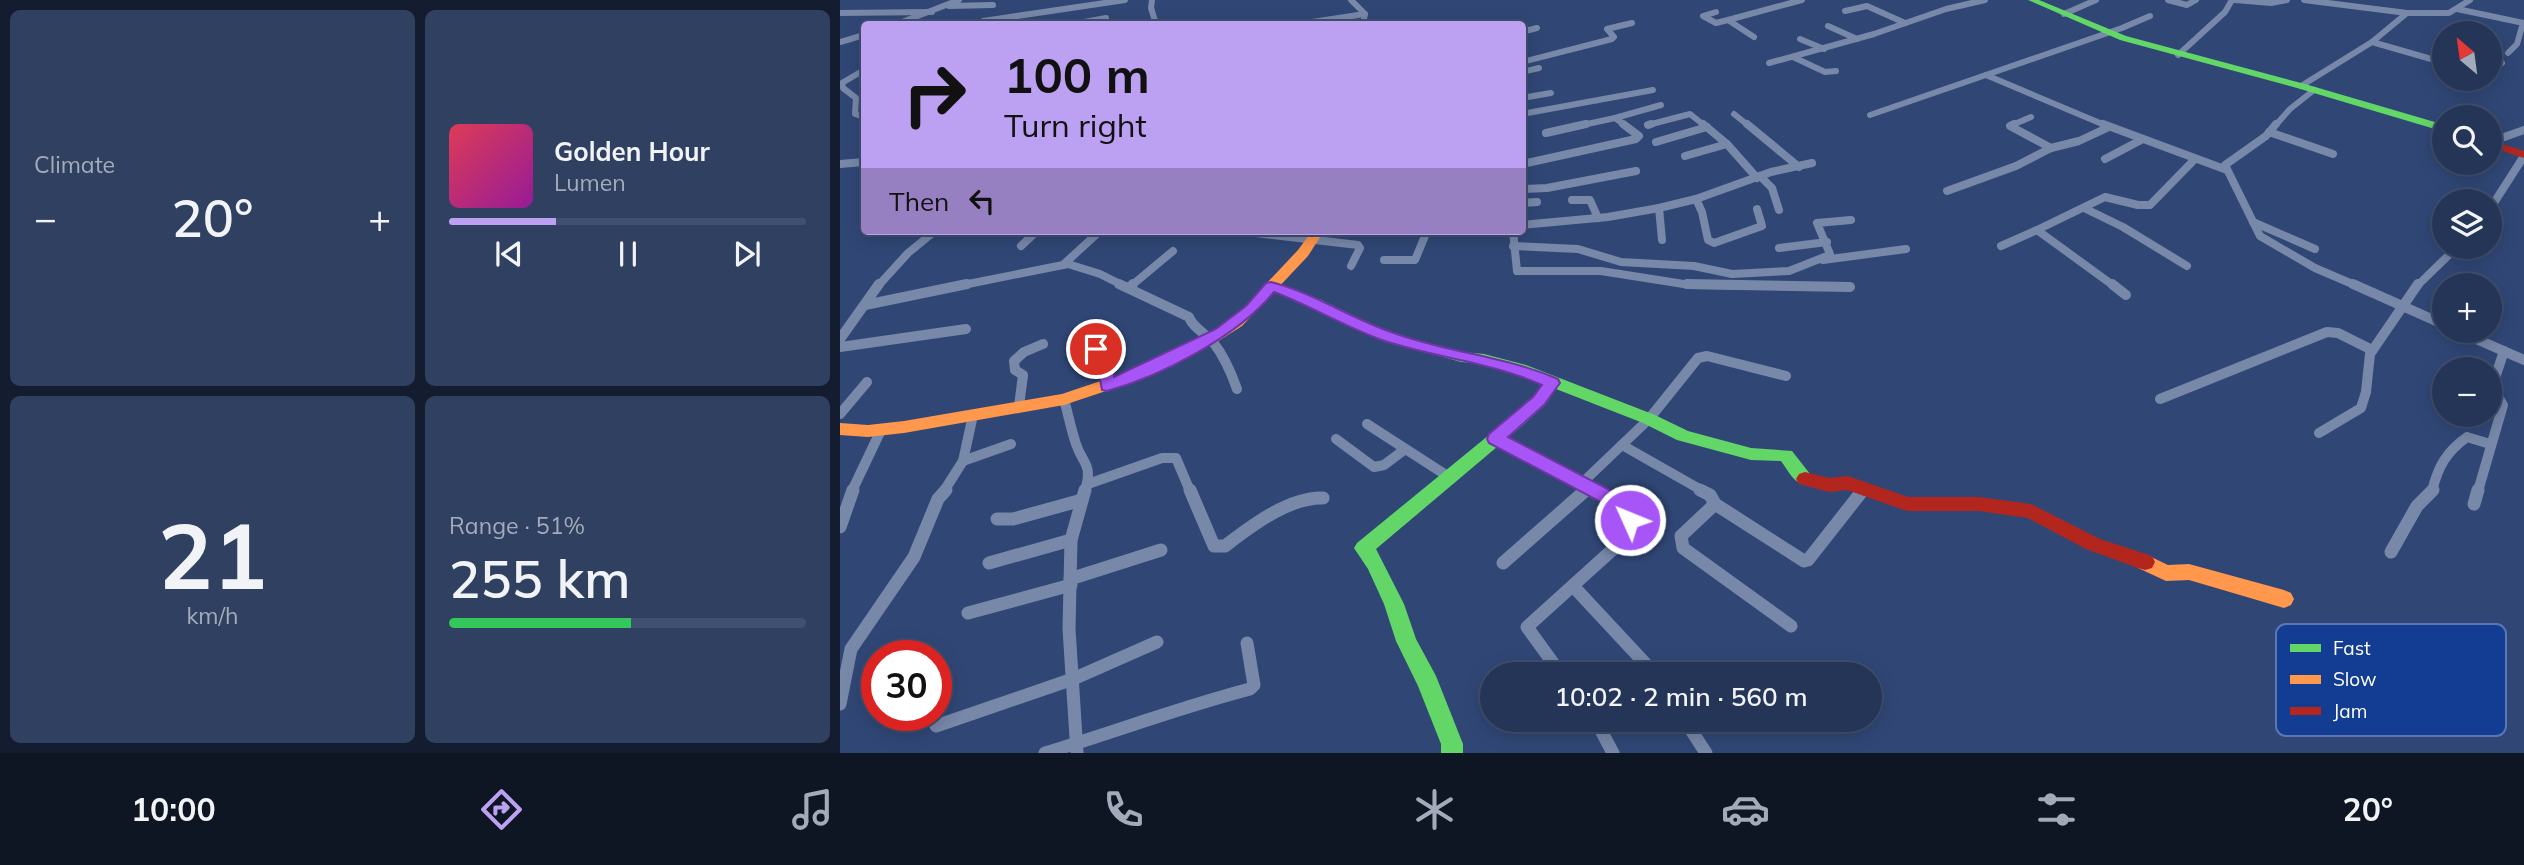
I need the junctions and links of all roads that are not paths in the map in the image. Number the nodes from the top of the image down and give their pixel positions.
1 (959, 0) edge
2 (1125, 0) edge
3 (1152, 0) edge
4 (1351, 0) edge
5 (1802, 0) edge
6 (1985, 0) edge
7 (2032, 0) edge
8 (2096, 0) edge
9 (2168, 0) edge
10 (2196, 0) edge
11 (2233, 0) edge
12 (2287, 0) edge
13 (2304, 0) edge
14 (2270, 1) edge
15 (2464, 1) edge
16 (2359, 2) edge
17 (1098, 3) edge
18 (993, 5) dead end
19 (946, 6) junction
20 (2458, 9) junction
21 (1845, 11) dead end
22 (932, 12) junction
23 (1073, 12) dead end
24 (1716, 12) dead end
25 (840, 13) edge
26 (2064, 13) junction
27 (2407, 13) junction
28 (1365, 14) junction
29 (2150, 16) dead end
30 (1106, 18) dead end
31 (1728, 20) junction
32 (916, 21) edge
33 (983, 21) edge
34 (1073, 21) edge
35 (1090, 21) edge
36 (1155, 21) edge
37 (1319, 21) edge
38 (1364, 21) edge
39 (1632, 23) dead end
40 (1905, 23) junction
41 (2523, 23) edge
42 (1828, 26) dead end
43 (1537, 28) dead end
44 (1526, 32) edge
45 (2109, 33) junction
46 (861, 35) edge
47 (1754, 37) dead end
48 (1857, 38) junction
49 (1800, 39) dead end
50 (840, 42) edge
51 (2372, 42) junction
52 (1824, 49) junction
53 (2508, 53) dead end
54 (2178, 54) junction
55 (1793, 57) junction
56 (2432, 59) edge
57 (1526, 61) edge
58 (1769, 64) dead end
59 (1539, 68) dead end
60 (1526, 71) edge
61 (1836, 71) dead end
62 (861, 72) edge
63 (1986, 75) junction
64 (2308, 88) junction
65 (1653, 90) dead end
66 (1551, 93) dead end
67 (1526, 97) edge
68 (861, 105) edge
69 (1661, 105) dead end
70 (854, 107) junction
71 (1526, 113) edge
72 (1734, 114) dead end
73 (1870, 115) dead end
74 (861, 116) edge
75 (2031, 117) dead end
76 (1615, 118) junction
77 (1648, 125) dead end
78 (2432, 125) edge
79 (1707, 127) junction
80 (2109, 127) junction
81 (2524, 130) edge
82 (2269, 132) junction
83 (1546, 133) dead end
84 (2502, 138) edge
85 (2141, 140) junction
86 (1656, 142) dead end
87 (1727, 144) junction
88 (2502, 147) edge
89 (2051, 148) junction
90 (2333, 154) dead end
91 (2524, 155) edge
92 (1685, 156) dead end
93 (2105, 159) dead end
94 (2195, 159) junction
95 (861, 162) edge
96 (1526, 163) edge
97 (1812, 163) dead end
98 (840, 164) edge
99 (1799, 167) junction
100 (2227, 170) junction
101 (1636, 171) dead end
102 (1758, 177) junction
103 (1526, 189) edge
104 (2501, 189) edge
105 (1947, 191) dead end
106 (1696, 199) junction
107 (1572, 201) dead end
108 (1537, 202) dead end
109 (1526, 203) edge
110 (1660, 208) junction
111 (2084, 208) junction
112 (1757, 209) dead end
113 (1779, 210) dead end
114 (1598, 218) junction
115 (1851, 220) dead end
116 (2253, 222) junction
117 (1526, 225) edge
118 (2037, 230) junction
119 (930, 235) edge
120 (1033, 235) edge
121 (1096, 235) edge
122 (1315, 235) edge
123 (1425, 235) edge
124 (1513, 235) edge
125 (1662, 240) dead end
126 (1826, 242) junction
127 (1021, 246) dead end
128 (1513, 246) junction
129 (2001, 246) dead end
130 (1779, 248) dead end
131 (1906, 249) dead end
132 (2315, 249) dead end
133 (1173, 251) dead end
134 (2444, 259) edge
135 (1384, 260) dead end
136 (1820, 260) junction
137 (1064, 264) junction
138 (1352, 266) dead end
139 (2187, 266) dead end
140 (1271, 286) junction
141 (1850, 287) dead end
142 (1129, 288) junction
143 (2126, 295) dead end
144 (865, 305) junction
145 (2402, 306) junction
146 (2432, 319) edge
147 (966, 329) dead end
148 (842, 334) edge
149 (1212, 338) junction
150 (2486, 343) edge
151 (1043, 344) dead end
152 (840, 347) edge
153 (1096, 349) dead end
154 (2372, 350) junction
155 (2504, 351) junction
156 (2502, 357) edge
157 (2524, 360) edge
158 (1786, 376) dead end
159 (867, 382) dead end
160 (1552, 383) junction
161 (1107, 386) junction
162 (1237, 389) dead end
163 (1064, 398) junction
164 (2160, 399) dead end
165 (1019, 406) junction
166 (840, 414) edge
167 (973, 415) junction
168 (1649, 419) junction
169 (1367, 424) dead end
170 (2496, 427) edge
171 (840, 429) edge
172 (881, 430) junction
173 (2319, 433) dead end
174 (1336, 439) dead end
175 (1496, 439) junction
176 (1011, 444) dead end
177 (2490, 444) junction
178 (1622, 446) junction
179 (1404, 450) junction
180 (963, 461) junction
181 (1449, 477) junction
182 (1088, 484) junction
183 (1586, 485) junction
184 (1864, 488) junction
185 (1324, 498) dead end
186 (1082, 500) junction
187 (1715, 503) junction
188 (2474, 504) dead end
189 (997, 519) dead end
190 (840, 527) edge
191 (1071, 540) junction
192 (1161, 550) dead end
193 (2390, 552) dead end
194 (989, 563) dead end
195 (1503, 563) dead end
196 (1071, 582) junction
197 (1573, 586) junction
198 (2284, 599) dead end
199 (968, 613) dead end
200 (1791, 626) dead end
201 (1157, 642) dead end
202 (1247, 643) dead end
203 (1552, 662) edge
204 (1644, 662) edge
205 (1073, 679) junction
206 (840, 704) edge
207 (952, 721) edge
208 (1602, 732) edge
209 (1692, 732) edge
210 (1077, 748) edge
211 (1045, 753) edge
212 (1452, 753) edge
213 (1613, 753) edge
214 (1706, 753) edge

1 - 19 street
2 - 17 street
3 - 36 street
4 - 28 street
5 - 31 street
6 - 40 street
7 - 26 street
8 - 26 street
9 - 10 street
11 - 14 street
11 - 54 street
12 - 14 street
13 - 16 street
15 - 20 street
16 - 27 street
17 - 33 street
18 - 19 street
19 - 22 street
20 - 27 street
20 - 41 street
21 - 40 street
22 - 25 street
22 - 32 street
23 - 34 street
24 - 31 street
26 - 45 street
27 - 51 street
28 - 37 street
28 - 38 street
29 - 45 street
30 - 35 street
31 - 47 street
39 - 57 street
40 - 48 street
41 - 53 street
42 - 48 street
43 - 44 street
45 - 54 street
45 - 63 street
46 - 50 street
48 - 52 street
49 - 52 street
51 - 56 street
51 - 64 street
52 - 55 street
54 - 64 street
55 - 58 street
55 - 61 street
59 - 60 street
62 - 70 street
63 - 73 street
63 - 80 street
64 - 78 street
64 - 82 street
65 - 71 street
66 - 67 street
68 - 70 street
69 - 76 street
70 - 74 street
72 - 99 street
75 - 89 street
76 - 83 street
76 - 96 street
77 - 79 street
79 - 86 street
79 - 87 street
80 - 85 street
80 - 89 street
81 - 84 street
82 - 90 street
82 - 100 street
85 - 93 street
85 - 94 street
87 - 92 street
87 - 102 street
88 - 91 street
89 - 105 street
91 - 104 street
94 - 100 street
94 - 111 street
95 - 98 street
97 - 99 street
99 - 102 street
100 - 116 street
101 - 103 street
102 - 106 street
102 - 113 street
106 - 110 street
106 - 112 street
107 - 114 street
108 - 109 street
110 - 114 street
110 - 125 street
111 - 118 street
111 - 139 street
114 - 117 street
115 - 126 street
116 - 132 street
116 - 145 street
118 - 129 street
118 - 143 street
119 - 144 street
120 - 127 street
121 - 137 street
122 - 138 street
122 - 140 street
123 - 135 street
124 - 128 street
126 - 130 street
126 - 136 street
128 - 136 street
128 - 141 street
131 - 136 street
133 - 142 street
134 - 145 street
137 - 142 street
137 - 144 street
140 - 149 street
140 - 160 street
142 - 149 street
144 - 148 street
145 - 146 street
145 - 154 street
147 - 152 street
149 - 161 street
149 - 162 street
150 - 155 street
151 - 165 street
153 - 161 street
154 - 164 street
154 - 173 street
155 - 156 street
155 - 157 street
158 - 168 street
159 - 166 street
160 - 168 street
160 - 175 street
161 - 163 street
163 - 165 street
163 - 182 street
165 - 167 street
167 - 172 street
167 - 180 street
168 - 178 street
168 - 184 street
169 - 179 street
170 - 177 street
171 - 172 street
172 - 190 street
174 - 179 street
175 - 181 street
175 - 183 street
176 - 180 street
177 - 188 street
177 - 193 street
178 - 183 street
178 - 187 street
179 - 181 street
180 - 206 street
181 - 212 street
182 - 185 street
182 - 186 street
183 - 195 street
183 - 197 street
184 - 187 street
184 - 198 street
186 - 189 street
186 - 191 street
187 - 200 street
191 - 194 street
191 - 196 street
192 - 196 street
196 - 199 street
196 - 205 street
197 - 203 street
197 - 204 street
201 - 205 street
202 - 210 street
205 - 207 street
205 - 210 street
208 - 213 street
209 - 214 street
210 - 211 street

